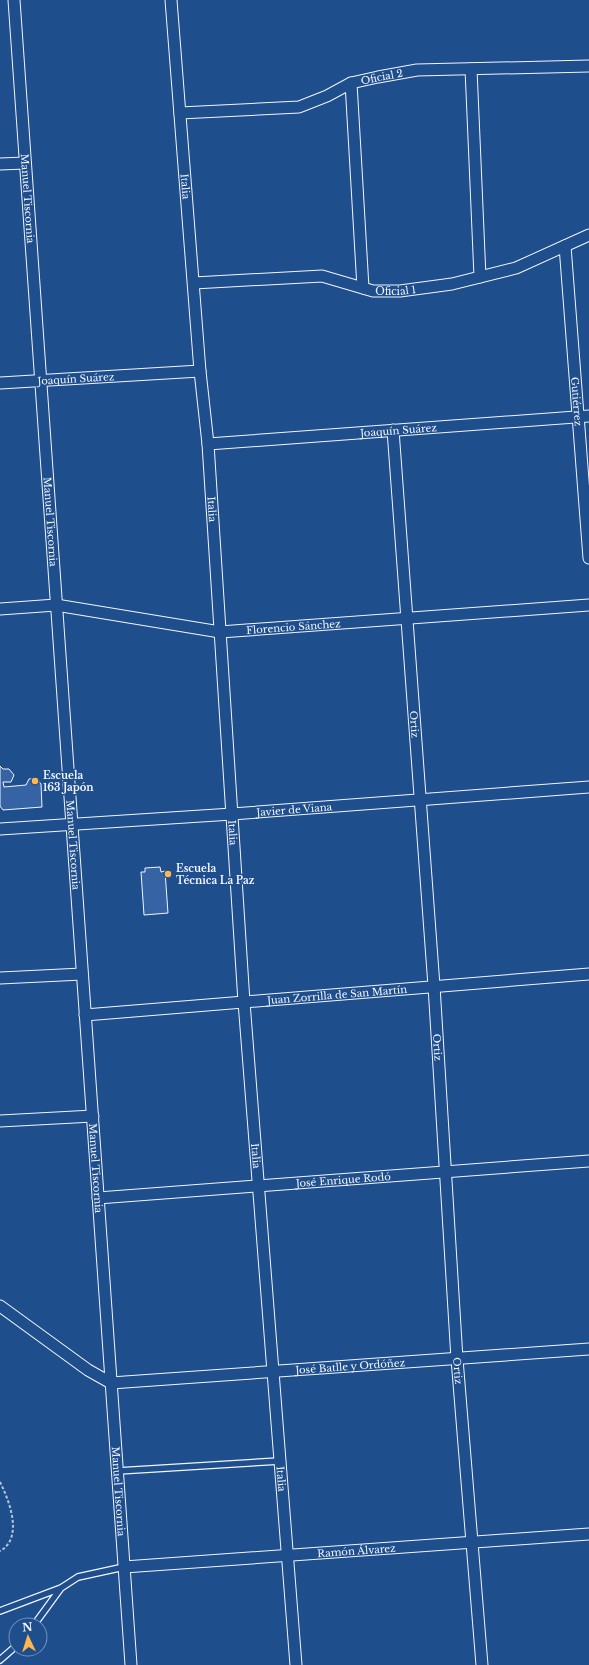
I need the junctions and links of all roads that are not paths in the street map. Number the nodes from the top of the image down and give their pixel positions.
1 (14, 0) edge
2 (171, 0) edge
3 (589, 66) edge
4 (471, 69) junction
5 (351, 83) junction
6 (180, 113) junction
7 (25, 162) junction
8 (0, 164) edge
9 (589, 235) edge
10 (565, 246) junction
11 (480, 277) junction
12 (194, 283) junction
13 (363, 288) junction
14 (200, 371) junction
15 (40, 380) junction
16 (0, 383) edge
17 (583, 416) edge
18 (393, 430) junction
19 (208, 444) junction
20 (589, 558) edge
21 (589, 605) edge
22 (56, 606) junction
23 (0, 608) edge
24 (407, 618) junction
25 (220, 632) junction
26 (589, 787) edge
27 (421, 800) junction
28 (232, 814) junction
29 (72, 824) junction
30 (0, 829) edge
31 (82, 974) junction
32 (589, 974) edge
33 (0, 978) edge
34 (434, 986) junction
35 (244, 1002) junction
36 (85, 1016) junction
37 (92, 1116) junction
38 (0, 1121) edge
39 (589, 1161) edge
40 (445, 1172) junction
41 (259, 1187) junction
42 (98, 1198) junction
43 (0, 1306) edge
44 (589, 1349) edge
45 (456, 1359) junction
46 (274, 1370) junction
47 (111, 1383) junction
48 (280, 1461) junction
49 (118, 1471) junction
50 (589, 1534) edge
51 (473, 1543) junction
52 (287, 1554) junction
53 (124, 1567) junction
54 (61, 1588) junction
55 (0, 1611) edge
56 (40, 1617) edge
57 (8, 1653) edge
58 (0, 1660) edge
59 (131, 1665) edge
60 (296, 1665) edge
61 (482, 1665) edge

1 - 7 street, Manuel Tiscornia
2 - 6 street, Italia
3 - 4 street, Oficial 2
4 - 5 street, Oficial 2
4 - 11 street
5 - 6 street, Oficial 2
5 - 13 street
6 - 12 street, Italia
7 - 8 street
7 - 15 street, Manuel Tiscornia
9 - 10 street, Oficial 1
10 - 11 street, Oficial 1
10 - 17 street, Gutiérrez
11 - 13 street, Oficial 1
12 - 13 street, Oficial 1
12 - 14 street, Italia
14 - 15 street, Joaquín Suárez
14 - 19 street, Italia
15 - 16 street, Joaquín Suárez
15 - 22 street, Manuel Tiscornia
17 - 18 street, Joaquín Suárez
17 - 20 street, Gutiérrez
18 - 19 street, Joaquín Suárez
18 - 24 street, Ortiz
19 - 25 street, Italia
21 - 24 street, Florencio Sánchez
22 - 23 street, Florencio Sánchez
22 - 25 street, Florencio Sánchez
22 - 29 street, Manuel Tiscornia
24 - 25 street, Florencio Sánchez
24 - 27 street, Ortiz
25 - 28 street, Italia
26 - 27 street, Javier de Viana
27 - 28 street, Javier de Viana
27 - 34 street, Ortiz
28 - 29 street, Javier de Viana
28 - 35 street, Italia
29 - 30 street, Javier de Viana
29 - 31 street, Manuel Tiscornia
31 - 33 street
31 - 36 street, Manuel Tiscornia
32 - 34 street, Juan Zorrilla de San Martín
34 - 35 street, Juan Zorrilla de San Martín
34 - 40 street, Ortiz
35 - 36 street, Juan Zorrilla de San Martín
35 - 41 street, Italia
36 - 37 street, Manuel Tiscornia
37 - 38 street
37 - 42 street, Manuel Tiscornia
39 - 40 street, José Enrique Rodó
40 - 41 street, José Enrique Rodó
40 - 45 street, Ortiz
41 - 42 street, José Enrique Rodó
41 - 46 street, Italia
42 - 47 street, Manuel Tiscornia
43 - 47 street
44 - 45 street, José Batlle y Ordóñez
45 - 46 street, José Batlle y Ordóñez
45 - 51 street, Ortiz
46 - 47 street, José Batlle y Ordóñez
46 - 48 street, Italia
47 - 49 street, Manuel Tiscornia
48 - 49 lane
48 - 52 street, Italia
49 - 53 street, Manuel Tiscornia
50 - 51 street, Ramón Álvarez
51 - 52 street, Ramón Álvarez
51 - 61 street, Ortiz
52 - 53 street, Ramón Álvarez
52 - 60 street, Italia
53 - 54 lane
53 - 59 street, Manuel Tiscornia
54 - 55 lane
54 - 56 lane
57 - 58 lane

